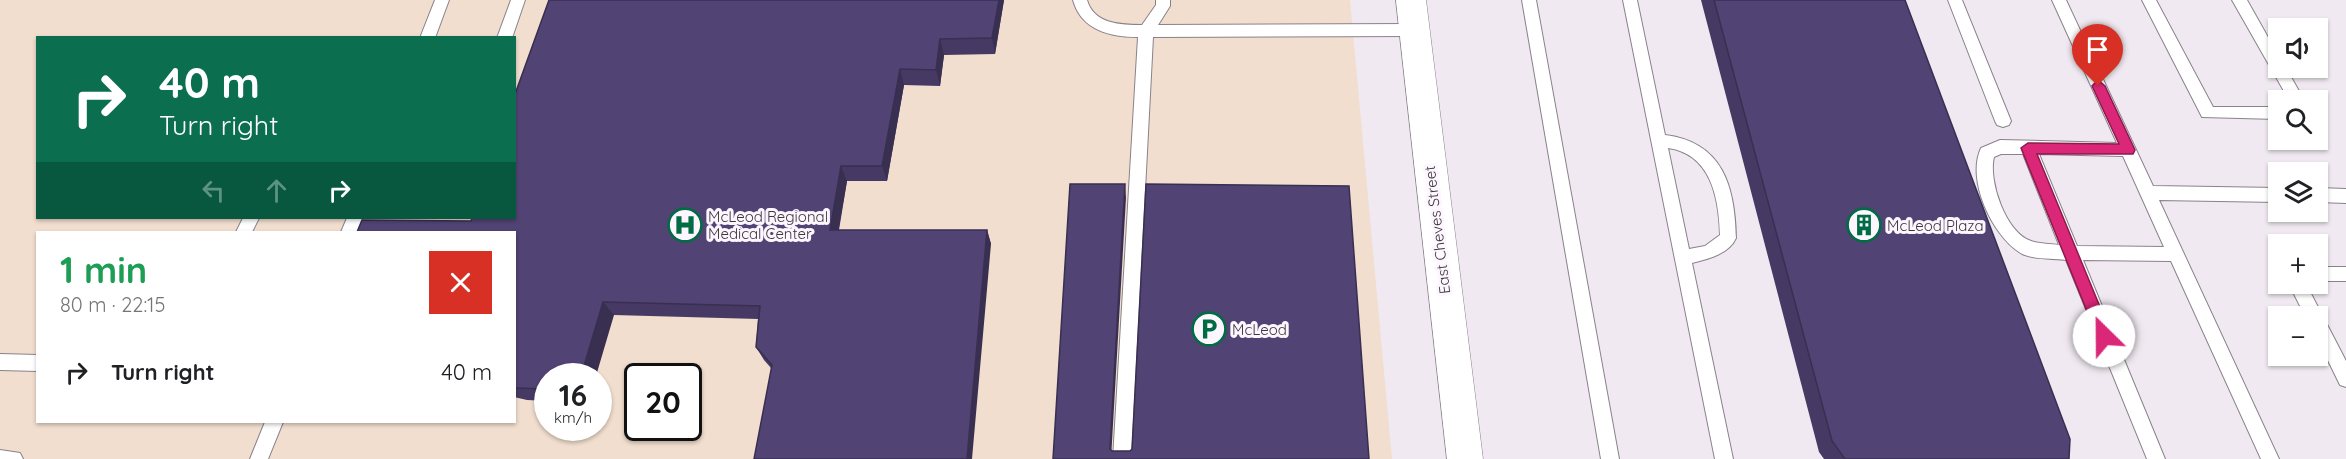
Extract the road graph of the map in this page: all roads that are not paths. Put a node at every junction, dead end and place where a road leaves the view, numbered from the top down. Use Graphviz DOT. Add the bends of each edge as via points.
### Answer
graph roads {
  1 [pos="442,0"];
  2 [pos="518,0"];
  3 [pos="1080,0"];
  4 [pos="1163,0"];
  5 [pos="1529,0"];
  6 [pos="1630,0"];
  7 [pos="1955,0"];
  8 [pos="2059,0"];
  9 [pos="2149,0"];
  10 [pos="2239,0"];
  11 [pos="1412,15"];
  12 [pos="1146,31"];
  13 [pos="428,36"];
  14 [pos="505,36"];
  15 [pos="2290,90"];
  16 [pos="2268,113"];
  17 [pos="2003,121"];
  18 [pos="1658,140"];
  19 [pos="2028,148"];
  20 [pos="2128,150"];
  21 [pos="2148,193"];
  22 [pos="2268,195"];
  23 [pos="2328,195"];
  24 [pos="2346,196"];
  25 [pos="2070,253"];
  26 [pos="2176,254"];
  27 [pos="1682,258"];
  28 [pos="2328,274"];
  29 [pos="2346,274"];
  30 [pos="2328,343"];
  31 [pos="0,362"];
  32 [pos="36,363"];
  33 [pos="2346,379"];
  34 [pos="274,423"];
  35 [pos="0,459"];
  36 [pos="14,459"];
  37 [pos="259,459"];
  38 [pos="1122,459"];
  39 [pos="1465,459"];
  40 [pos="1610,459"];
  41 [pos="1724,459"];
  42 [pos="2156,459"];
  43 [pos="2270,459"];
  1 -- 13 [label="lane"];
  2 -- 14 [label="lane"];
  3 -- 12 [label="lane" via="1086,15 1098,25 1120,31"];
  4 -- 12 [label="lane"];
  5 -- 40 [label="lane"];
  6 -- 18 [label="lane"];
  7 -- 17 [label="lane"];
  8 -- 20 [label="lane"];
  9 -- 16 [label="lane" via="2208,113"];
  10 -- 15 [label="lane"];
  11 -- 12 [label="lane"];
  11 -- 39 [label="main road, East Cheves Street"];
  12 -- 38 [label="lane"];
  18 -- 27 [label="lane"];
  18 -- 27 [label="lane" via="1688,146 1708,159 1728,213 1728,238 1709,252"];
  19 -- 20 [label="lane"];
  19 -- 25 [label="lane"];
  19 -- 25 [label="lane" via="2000,147 1988,153 1983,168 1990,201 2004,229 2026,248"];
  20 -- 21 [label="lane"];
  21 -- 22 [label="lane"];
  21 -- 26 [label="lane"];
  23 -- 24 [label="lane"];
  25 -- 26 [label="lane"];
  25 -- 42 [label="lane"];
  26 -- 43 [label="lane"];
  27 -- 41 [label="lane"];
  28 -- 29 [label="lane"];
  30 -- 33 [label="lane"];
  31 -- 32 [label="lane"];
  34 -- 37 [label="lane"];
  35 -- 36 [label="lane"];
}
